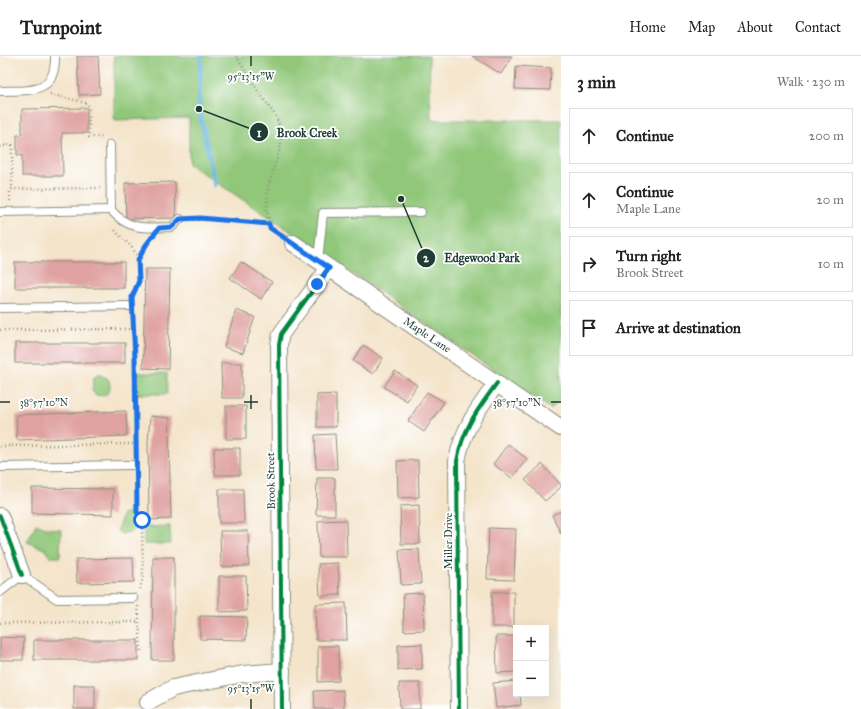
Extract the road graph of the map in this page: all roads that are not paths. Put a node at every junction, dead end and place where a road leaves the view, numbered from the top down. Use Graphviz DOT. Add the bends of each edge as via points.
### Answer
graph roads {
  1 [pos="55,56"];
  2 [pos="0,91"];
  3 [pos="110,145"];
  4 [pos="111,210"];
  5 [pos="0,212"];
  6 [pos="421,212"];
  7 [pos="180,219"];
  8 [pos="293,243"];
  9 [pos="324,264"];
  10 [pos="0,308"];
  11 [pos="131,310"];
  12 [pos="497,383"];
  13 [pos="561,428"];
  14 [pos="135,464"];
  15 [pos="0,467"];
  16 [pos="0,516"];
  17 [pos="22,575"];
  18 [pos="0,592"];
  19 [pos="136,602"];
  20 [pos="282,671"];
  21 [pos="148,702"];
  22 [pos="282,709"];
  23 [pos="459,709"];
  1 -- 2 [label="lane" via="56,67 53,76 41,88"];
  3 -- 4 [label="lane"];
  4 -- 5 [label="lane"];
  4 -- 7 [label="lane" via="130,226 172,227"];
  6 -- 9 [label="lane" via="323,213"];
  8 -- 9 [label="street, Maple Lane"];
  9 -- 12 [label="street, Maple Lane"];
  9 -- 20 [label="street, Brook Street" via="282,334 279,345"];
  10 -- 11 [label="lane"];
  12 -- 13 [label="street, Maple Lane"];
  12 -- 23 [label="street, Miller Drive" via="473,416 457,461"];
  14 -- 15 [label="lane"];
  16 -- 17 [label="street"];
  17 -- 18 [label="lane"];
  17 -- 19 [label="lane" via="56,599"];
  20 -- 21 [label="street" via="197,682 173,688"];
  20 -- 22 [label="street, Brook Street"];
}
